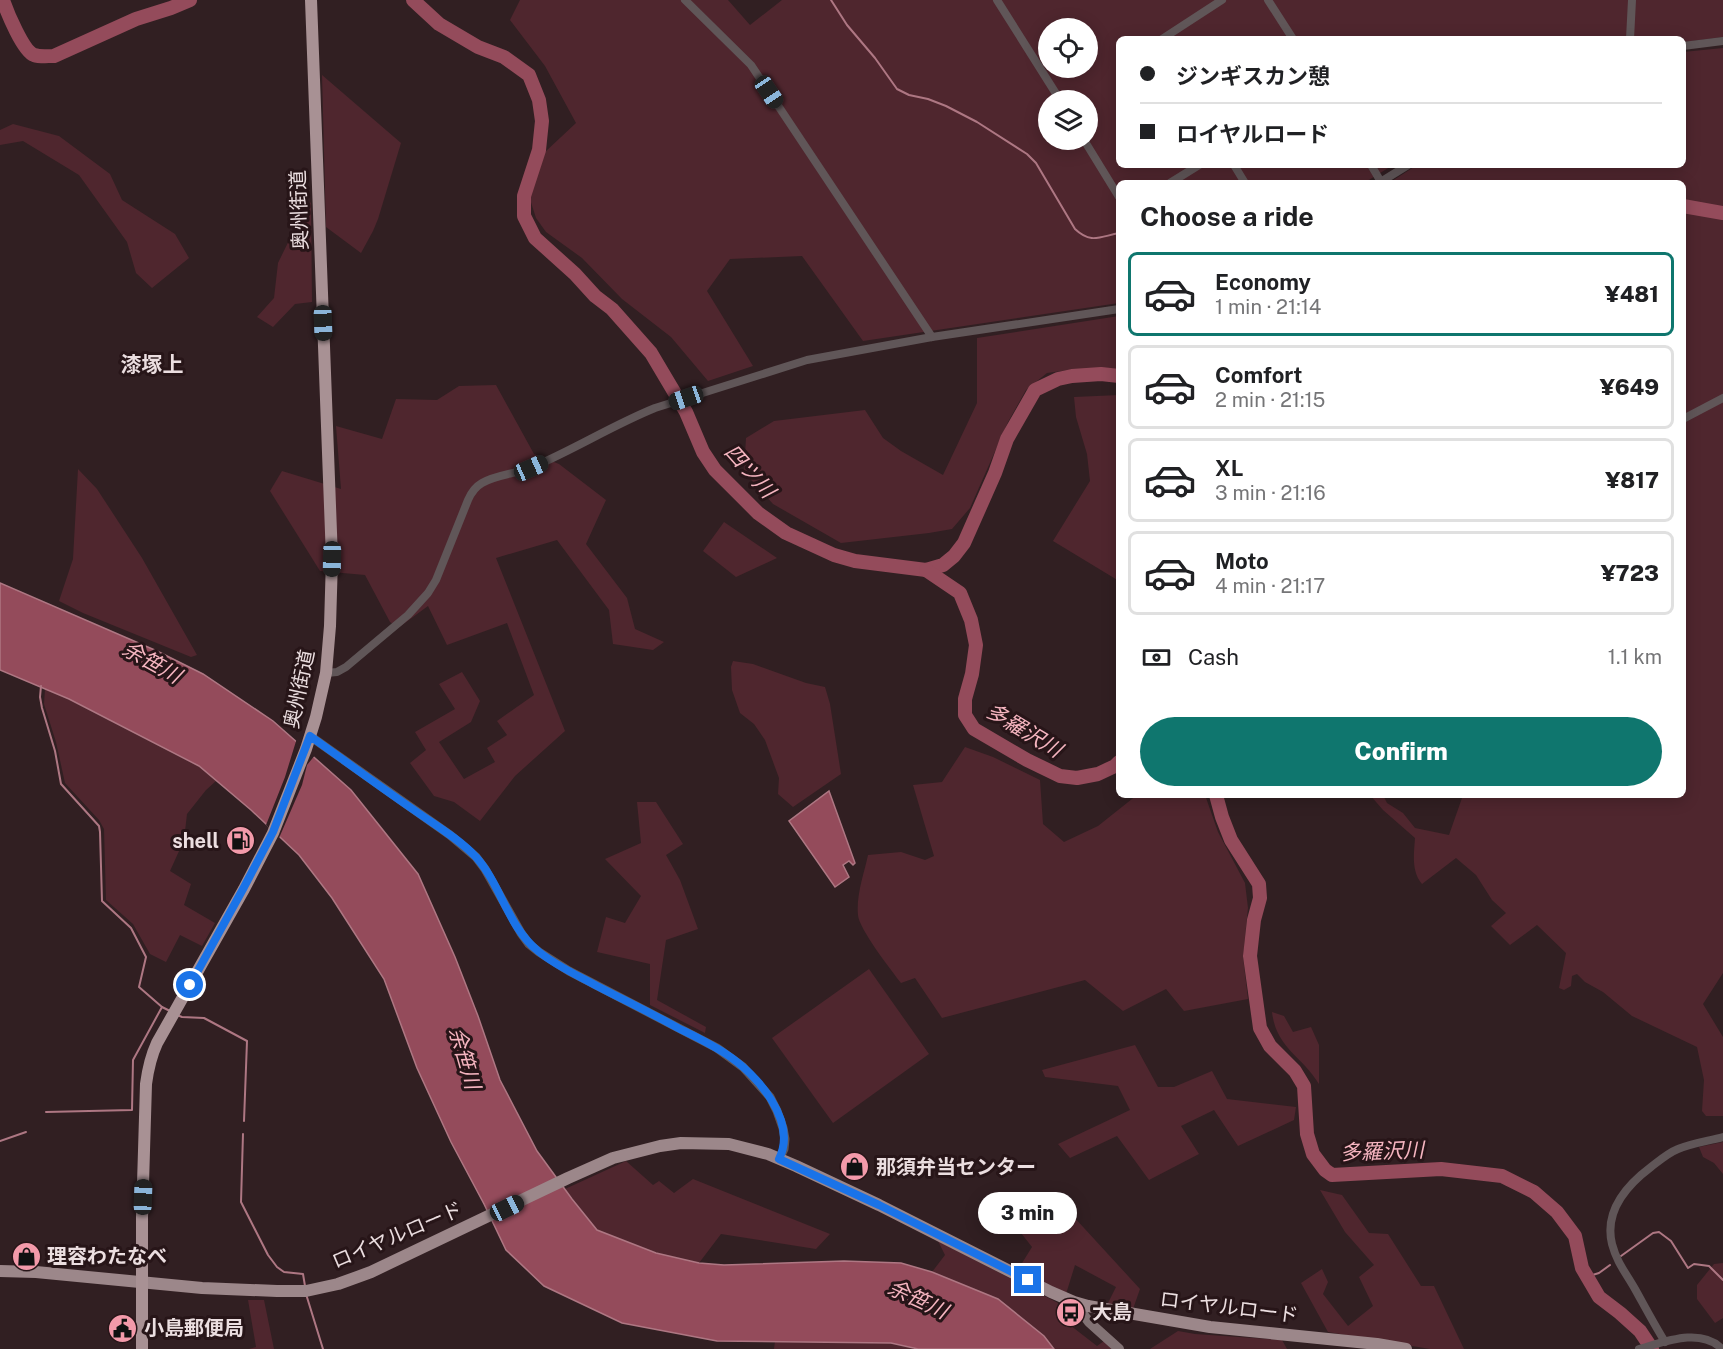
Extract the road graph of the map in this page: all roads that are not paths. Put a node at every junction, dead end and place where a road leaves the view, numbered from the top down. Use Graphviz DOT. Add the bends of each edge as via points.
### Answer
graph roads {
  1 [pos="311,0"];
  2 [pos="685,0"];
  3 [pos="1222,0"];
  4 [pos="1268,0"];
  5 [pos="1632,0"];
  6 [pos="1000,1"];
  7 [pos="1167,36"];
  8 [pos="1291,36"];
  9 [pos="1630,36"];
  10 [pos="1723,41"];
  11 [pos="1686,46"];
  12 [pos="1054,90"];
  13 [pos="1090,150"];
  14 [pos="1194,168"];
  15 [pos="1403,168"];
  16 [pos="1175,180"];
  17 [pos="1383,180"];
  18 [pos="1116,191"];
  19 [pos="1116,309"];
  20 [pos="932,337"];
  21 [pos="1723,398"];
  22 [pos="1686,417"];
  23 [pos="326,672"];
  24 [pos="310,736"];
  25 [pos="1723,1137"];
  26 [pos="779,1159"];
  27 [pos="0,1270"];
  28 [pos="142,1283"];
  29 [pos="1074,1302"];
  30 [pos="1663,1342"];
  31 [pos="142,1349"];
  32 [pos="1119,1349"];
  33 [pos="1406,1349"];
  34 [pos="1639,1349"];
  35 [pos="1722,1349"];
  1 -- 23 [label="highway, 奥州街道" via="332,559"];
  2 -- 20 [label="street" via="751,65"];
  3 -- 7 [label="street"];
  4 -- 8 [label="street"];
  5 -- 9 [label="street"];
  6 -- 12 [label="street"];
  10 -- 11 [label="street"];
  13 -- 18 [label="street"];
  14 -- 16 [label="street"];
  15 -- 17 [label="street"];
  19 -- 20 [label="street"];
  20 -- 23 [label="street" via="807,360 702,392 636,416 531,468 483,482 468,500 428,593 346,668"];
  21 -- 22 [label="street"];
  23 -- 24 [label="highway, 奥州街道"];
  24 -- 26 [label="street" via="470,852 485,869 521,933 539,952 717,1048 743,1067 770,1097 777,1111 785,1139"];
  24 -- 28 [label="highway, 奥州街道" via="273,832 151,1055 146,1084"];
  25 -- 30 [label="street" via="1678,1149 1662,1158 1628,1187 1614,1212 1610,1228 1615,1256"];
  26 -- 28 [label="main road, ロイヤルロード" via="729,1144 681,1143 636,1151 568,1178 370,1272 306,1291"];
  26 -- 29 [label="main road, ロイヤルロード"];
  27 -- 28 [label="main road, ロイヤルロード"];
  28 -- 31 [label="highway, 奥州街道"];
  29 -- 32 [label="main road"];
  29 -- 33 [label="main road, ロイヤルロード" via="1210,1328"];
  30 -- 34 [label="street"];
  30 -- 35 [label="street" via="1703,1339"];
}
